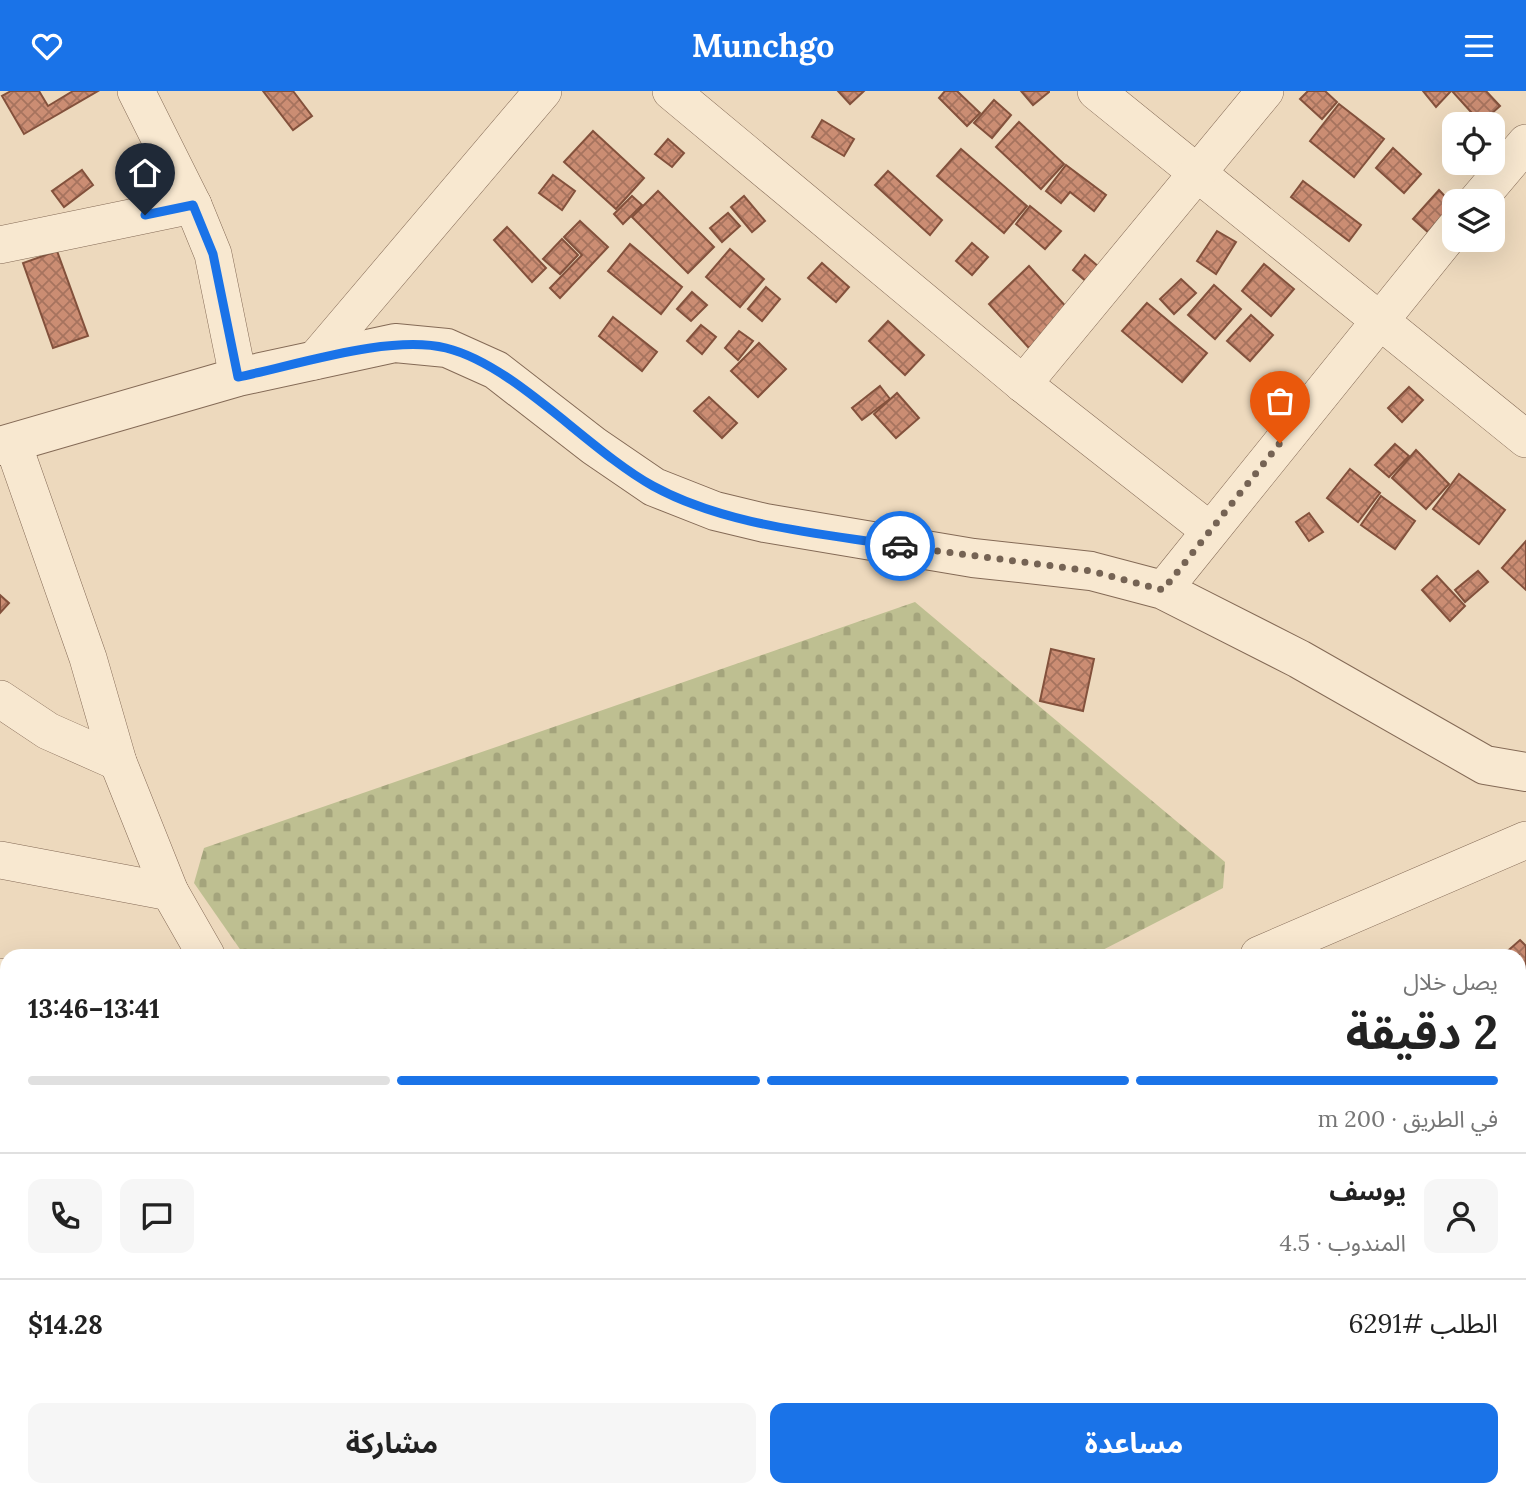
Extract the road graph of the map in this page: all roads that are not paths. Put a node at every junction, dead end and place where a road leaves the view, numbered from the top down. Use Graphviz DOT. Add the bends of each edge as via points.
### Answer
graph roads {
  1 [pos="136,91"];
  2 [pos="543,91"];
  3 [pos="671,91"];
  4 [pos="1096,91"];
  5 [pos="1265,91"];
  6 [pos="1526,143"];
  7 [pos="1196,175"];
  8 [pos="1487,189"];
  9 [pos="193,205"];
  10 [pos="1442,243"];
  11 [pos="0,245"];
  12 [pos="1379,318"];
  13 [pos="314,362"];
  14 [pos="238,377"];
  15 [pos="1023,384"];
  16 [pos="1526,439"];
  17 [pos="6,445"];
  18 [pos="1209,530"];
  19 [pos="1163,590"];
  20 [pos="0,699"];
  21 [pos="118,762"];
  22 [pos="1526,772"];
  23 [pos="1526,840"];
  24 [pos="0,860"];
  25 [pos="170,893"];
  26 [pos="203,949"];
  27 [pos="1288,949"];
  1 -- 9 [label="street"];
  2 -- 13 [label="street"];
  3 -- 15 [label="street"];
  4 -- 7 [label="street"];
  5 -- 7 [label="street"];
  6 -- 8 [label="street"];
  7 -- 12 [label="street"];
  7 -- 15 [label="street"];
  9 -- 11 [label="street"];
  9 -- 14 [label="street" via="213,254"];
  10 -- 12 [label="street"];
  12 -- 16 [label="street"];
  12 -- 18 [label="street"];
  13 -- 14 [label="street"];
  13 -- 19 [label="street" via="395,343 447,348 496,370 654,487 715,510 765,523 973,558 1091,571"];
  14 -- 17 [label="street"];
  15 -- 18 [label="street"];
  17 -- 21 [label="street" via="88,658"];
  18 -- 19 [label="street"];
  19 -- 22 [label="street" via="1299,659 1485,765"];
  20 -- 21 [label="street" via="48,731"];
  21 -- 25 [label="street"];
  23 -- 27 [label="street"];
  24 -- 25 [label="street"];
  25 -- 26 [label="street"];
}
